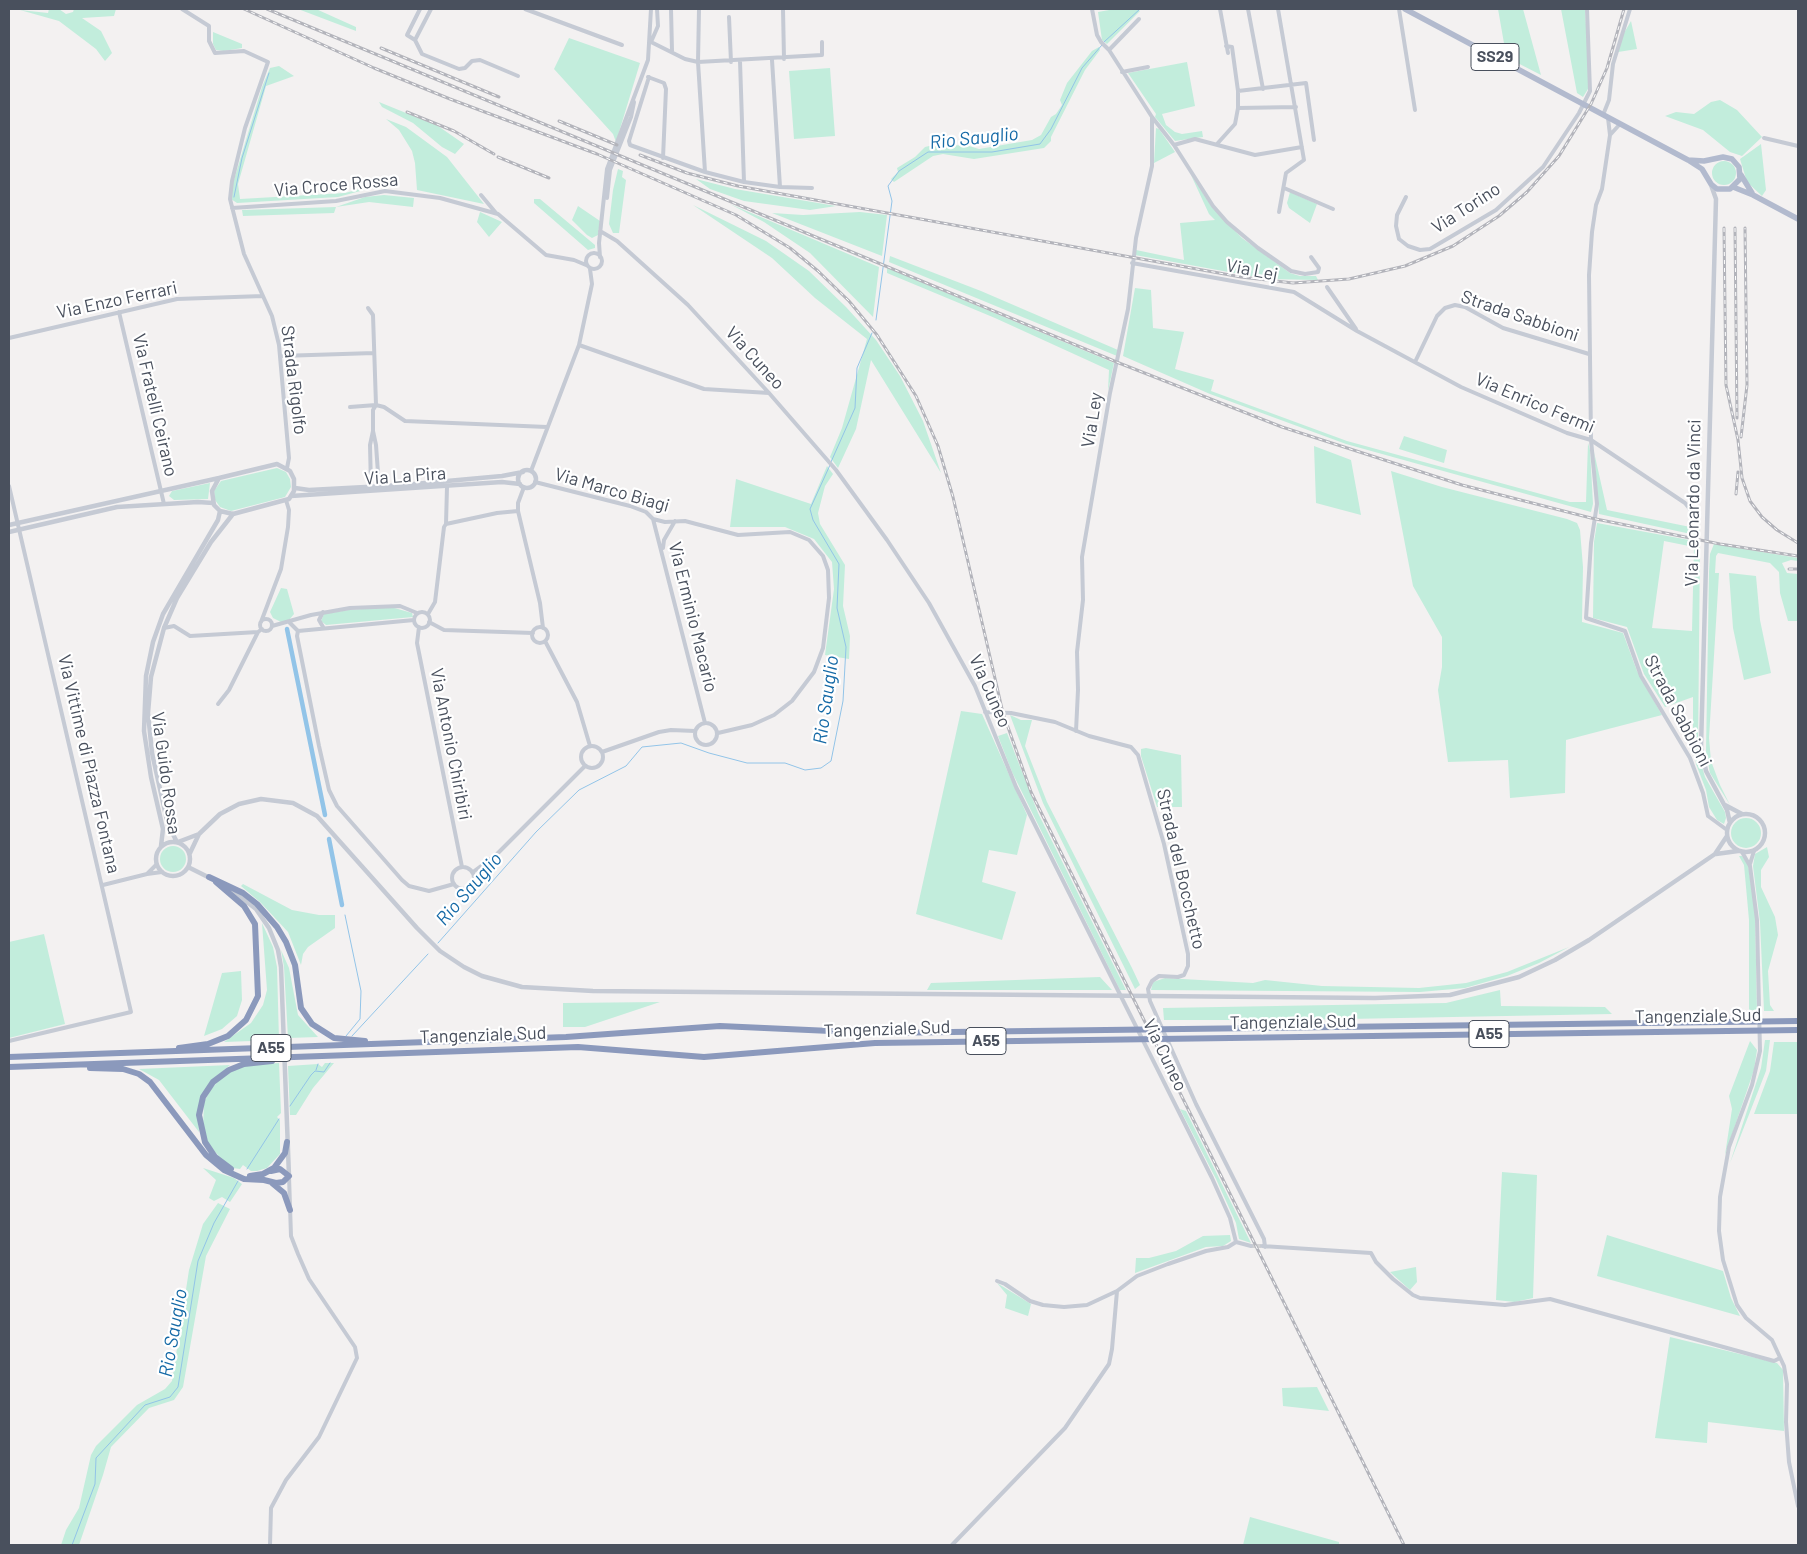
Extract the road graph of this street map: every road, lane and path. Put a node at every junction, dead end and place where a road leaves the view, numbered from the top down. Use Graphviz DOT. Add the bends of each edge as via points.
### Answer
graph roads {
  1 [pos="182,9"];
  2 [pos="420,9"];
  3 [pos="431,9"];
  4 [pos="525,9"];
  5 [pos="651,9"];
  6 [pos="657,9"];
  7 [pos="671,9"];
  8 [pos="699,9"];
  9 [pos="784,9"];
  10 [pos="1092,9"];
  11 [pos="1220,9"];
  12 [pos="1248,9"];
  13 [pos="1278,9"];
  14 [pos="1399,9"];
  15 [pos="1405,9"];
  16 [pos="1587,9"];
  17 [pos="1630,9"];
  18 [pos="729,17"];
  19 [pos="1139,19"];
  20 [pos="415,40"];
  21 [pos="651,42"];
  22 [pos="822,42"];
  23 [pos="622,45"];
  24 [pos="1226,46"];
  25 [pos="1109,50"];
  26 [pos="672,51"];
  27 [pos="1228,53"];
  28 [pos="784,59"];
  29 [pos="772,60"];
  30 [pos="740,61"];
  31 [pos="698,62"];
  32 [pos="731,62"];
  33 [pos="1148,67"];
  34 [pos="1122,72"];
  35 [pos="643,75"];
  36 [pos="518,76"];
  37 [pos="648,77"];
  38 [pos="1292,84"];
  39 [pos="1263,89"];
  40 [pos="1238,91"];
  41 [pos="1584,105"];
  42 [pos="1296,107"];
  43 [pos="1238,108"];
  44 [pos="1415,110"];
  45 [pos="1605,116"];
  46 [pos="1152,117"];
  47 [pos="1620,124"];
  48 [pos="1610,135"];
  49 [pos="1764,138"];
  50 [pos="1314,140"];
  51 [pos="1217,144"];
  52 [pos="1174,145"];
  53 [pos="1798,146"];
  54 [pos="1302,147"];
  55 [pos="663,158"];
  56 [pos="1716,159"];
  57 [pos="1688,160"];
  58 [pos="705,172"];
  59 [pos="1740,175"];
  60 [pos="744,182"];
  61 [pos="1710,182"];
  62 [pos="780,187"];
  63 [pos="1733,187"];
  64 [pos="812,188"];
  65 [pos="1284,188"];
  66 [pos="1727,190"];
  67 [pos="481,195"];
  68 [pos="1753,195"];
  69 [pos="1406,197"];
  70 [pos="1716,199"];
  71 [pos="232,208"];
  72 [pos="1333,209"];
  73 [pos="1279,212"];
  74 [pos="498,214"];
  75 [pos="1798,219"];
  76 [pos="600,232"];
  77 [pos="599,243"];
  78 [pos="591,254"];
  79 [pos="600,257"];
  80 [pos="1311,257"];
  81 [pos="574,260"];
  82 [pos="1132,263"];
  83 [pos="586,265"];
  84 [pos="598,268"];
  85 [pos="590,269"];
  86 [pos="593,279"];
  87 [pos="1327,287"];
  88 [pos="263,296"];
  89 [pos="368,308"];
  90 [pos="119,312"];
  91 [pos="1357,331"];
  92 [pos="9,338"];
  93 [pos="579,345"];
  94 [pos="374,353"];
  95 [pos="1589,354"];
  96 [pos="280,356"];
  97 [pos="1415,362"];
  98 [pos="769,393"];
  99 [pos="376,405"];
  100 [pos="350,407"];
  101 [pos="547,427"];
  102 [pos="373,431"];
  103 [pos="1591,440"];
  104 [pos="370,460"];
  105 [pos="377,460"];
  106 [pos="286,468"];
  107 [pos="531,471"];
  108 [pos="522,472"];
  109 [pos="219,478"];
  110 [pos="536,482"];
  111 [pos="9,486"];
  112 [pos="522,486"];
  113 [pos="371,487"];
  114 [pos="379,487"];
  115 [pos="447,487"];
  116 [pos="295,488"];
  117 [pos="161,490"];
  118 [pos="292,496"];
  119 [pos="286,500"];
  120 [pos="104,503"];
  121 [pos="212,503"];
  122 [pos="164,504"];
  123 [pos="106,510"];
  124 [pos="220,511"];
  125 [pos="518,511"];
  126 [pos="1693,513"];
  127 [pos="233,514"];
  128 [pos="653,519"];
  129 [pos="675,522"];
  130 [pos="17,523"];
  131 [pos="446,524"];
  132 [pos="9,525"];
  133 [pos="19,530"];
  134 [pos="9,532"];
  135 [pos="663,553"];
  136 [pos="268,604"];
  137 [pos="323,612"];
  138 [pos="417,613"];
  139 [pos="428,614"];
  140 [pos="270,620"];
  141 [pos="414,620"];
  142 [pos="261,622"];
  143 [pos="289,622"];
  144 [pos="429,622"];
  145 [pos="272,626"];
  146 [pos="323,627"];
  147 [pos="419,627"];
  148 [pos="164,628"];
  149 [pos="543,628"];
  150 [pos="260,631"];
  151 [pos="298,631"];
  152 [pos="533,633"];
  153 [pos="545,641"];
  154 [pos="218,704"];
  155 [pos="985,712"];
  156 [pos="705,723"];
  157 [pos="696,731"];
  158 [pos="1076,731"];
  159 [pos="718,733"];
  160 [pos="590,746"];
  161 [pos="602,752"];
  162 [pos="586,766"];
  163 [pos="1722,802"];
  164 [pos="1742,814"];
  165 [pos="1730,823"];
  166 [pos="1727,830"];
  167 [pos="199,834"];
  168 [pos="1727,836"];
  169 [pos="178,842"];
  170 [pos="161,846"];
  171 [pos="1754,851"];
  172 [pos="1740,852"];
  173 [pos="190,853"];
  174 [pos="1715,854"];
  175 [pos="156,865"];
  176 [pos="1750,866"];
  177 [pos="188,867"];
  178 [pos="462,867"];
  179 [pos="162,872"];
  180 [pos="473,872"];
  181 [pos="147,874"];
  182 [pos="209,877"];
  183 [pos="103,884"];
  184 [pos="454,884"];
  185 [pos="1798,1021"];
  186 [pos="1798,1030"];
  187 [pos="9,1041"];
  188 [pos="376,1044"];
  189 [pos="166,1052"];
  190 [pos="9,1057"];
  191 [pos="290,1057"];
  192 [pos="64,1065"];
  193 [pos="9,1067"];
  194 [pos="287,1142"];
  195 [pos="272,1170"];
  196 [pos="289,1176"];
  197 [pos="271,1182"];
  198 [pos="290,1210"];
  199 [pos="1236,1242"];
  200 [pos="1251,1246"];
  201 [pos="997,1281"];
  202 [pos="1116,1291"];
  203 [pos="1780,1358"];
  204 [pos="1798,1506"];
  205 [pos="270,1545"];
  206 [pos="952,1545"];
  1 -- 71 [label="street, Strada Rigolfo" via="209,26 209,41 214,53 244,51 268,62 237,159 230,199"];
  2 -- 20 [label="street" via="407,35"];
  3 -- 20 [label="street"];
  4 -- 23 [label="street"];
  5 -- 21 [label="street"];
  6 -- 21 [label="street" via="658,26"];
  7 -- 26 [label="street"];
  8 -- 31 [label="street"];
  9 -- 28 [label="street"];
  10 -- 25 [label="street" via="1097,35"];
  11 -- 24 [label="street"];
  12 -- 39 [label="street"];
  13 -- 38 [label="street"];
  14 -- 44 [label="street"];
  15 -- 41 [label="main road, SS29"];
  16 -- 41 [label="street, Via Torino" via="1591,81"];
  17 -- 45 [label="street" via="1615,56"];
  18 -- 32 [label="street"];
  19 -- 25 [label="street"];
  20 -- 36 [label="street" via="422,54 460,69 480,60"];
  21 -- 26 [label="street"];
  21 -- 35 [label="street"];
  22 -- 28 [label="street" via="822,55"];
  24 -- 27 [label="street"];
  24 -- 40 [label="street" via="1232,47"];
  25 -- 34 [label="street"];
  26 -- 31 [label="street"];
  28 -- 29 [label="street"];
  29 -- 30 [label="street"];
  29 -- 62 [label="street"];
  30 -- 32 [label="street"];
  30 -- 60 [label="street"];
  31 -- 32 [label="street"];
  31 -- 58 [label="street"];
  33 -- 34 [label="street"];
  34 -- 46 [label="street"];
  35 -- 37 [label="street"];
  35 -- 76 [label="street" via="609,170"];
  37 -- 55 [label="street" via="664,82 666,88"];
  37 -- 55 [label="street" via="629,141 630,145"];
  38 -- 39 [label="street"];
  38 -- 42 [label="street"];
  38 -- 50 [label="street" via="1306,83"];
  39 -- 40 [label="street"];
  40 -- 43 [label="street"];
  41 -- 45 [label="main road, SS29"];
  41 -- 69 [label="street, Via Torino" via="1543,166 1520,189 1496,210 1430,249 1420,250 1399,239 1396,226"];
  42 -- 43 [label="street"];
  42 -- 54 [label="street"];
  43 -- 51 [label="street" via="1235,124"];
  45 -- 47 [label="main road, SS29"];
  45 -- 48 [label="street, Strada Sabbioni"];
  46 -- 52 [label="street"];
  46 -- 82 [label="street, Via Ley" via="1152,166"];
  47 -- 48 [label="street"];
  47 -- 57 [label="main road, SS29"];
  48 -- 95 [label="street, Strada Sabbioni" via="1591,240"];
  49 -- 53 [label="street"];
  51 -- 52 [label="street" via="1195,139"];
  51 -- 54 [label="street" via="1255,155"];
  52 -- 80 [label="street" via="1214,206 1245,238 1291,271 1318,272 1319,268"];
  54 -- 65 [label="street" via="1304,160 1286,173"];
  55 -- 58 [label="street"];
  56 -- 57 [label="main road, SS29"];
  56 -- 59 [label="main road" via="1732,159 1739,167"];
  56 -- 61 [label="main road" via="1709,168"];
  57 -- 61 [label="main road, SS29" via="1702,169"];
  58 -- 60 [label="street"];
  59 -- 63 [label="main road"];
  59 -- 68 [label="main road"];
  60 -- 62 [label="street"];
  61 -- 66 [label="main road" via="1718,189"];
  61 -- 70 [label="street, Via Leonardo da Vinci"];
  62 -- 64 [label="street"];
  63 -- 66 [label="main road"];
  63 -- 68 [label="main road"];
  65 -- 72 [label="street"];
  65 -- 73 [label="street"];
  66 -- 70 [label="street"];
  67 -- 74 [label="street"];
  68 -- 75 [label="main road"];
  70 -- 163 [label="street, Via Leonardo da Vinci" via="1702,747 1706,771"];
  71 -- 74 [label="street, Via Croce Rossa" via="336,200 385,192 440,198"];
  71 -- 88 [label="street, Strada Rigolfo" via="249,269"];
  74 -- 81 [label="street, Via Croce Rossa" via="546,256"];
  76 -- 77 [label="street"];
  76 -- 98 [label="street, Via Cuneo" via="618,241 688,305"];
  77 -- 78 [label="street"];
  77 -- 79 [label="street"];
  78 -- 79 [label="street"];
  78 -- 81 [label="street, Via Croce Rossa"];
  78 -- 83 [label="street"];
  79 -- 84 [label="street" via="602,262"];
  81 -- 83 [label="street, Via Croce Rossa"];
  82 -- 91 [label="street, Via Lej" via="1294,292"];
  82 -- 158 [label="street, Via Ley" via="1128,309 1082,557"];
  83 -- 85 [label="street"];
  84 -- 85 [label="street"];
  84 -- 86 [label="street"];
  85 -- 86 [label="street"];
  86 -- 93 [label="street"];
  87 -- 91 [label="street"];
  88 -- 90 [label="street, Via Enzo Ferrari" via="177,299"];
  88 -- 96 [label="street, Strada Rigolfo" via="272,316"];
  89 -- 94 [label="street" via="372,315"];
  90 -- 92 [label="street, Via Enzo Ferrari"];
  90 -- 117 [label="street, Via Fratelli Ceirano"];
  91 -- 97 [label="street, Via Enrico Fermi"];
  93 -- 98 [label="street" via="704,389"];
  93 -- 101 [label="street"];
  94 -- 96 [label="street"];
  94 -- 99 [label="street"];
  95 -- 97 [label="street, Strada Sabbioni" via="1503,328 1465,307 1455,305 1445,308 1437,316"];
  95 -- 103 [label="street, Strada Sabbioni"];
  96 -- 106 [label="street, Strada Rigolfo" via="289,458"];
  97 -- 103 [label="street, Via Enrico Fermi" via="1461,387 1567,433"];
  98 -- 155 [label="street, Via Cuneo" via="836,470 887,540 929,603"];
  99 -- 100 [label="street"];
  99 -- 101 [label="street" via="405,422"];
  99 -- 102 [label="street"];
  101 -- 107 [label="street"];
  102 -- 104 [label="street"];
  102 -- 105 [label="street"];
  103 -- 126 [label="street, Via Enrico Fermi" via="1685,503"];
  103 -- 166 [label="street, Strada Sabbioni" via="1596,510 1586,618 1625,631 1641,676 1690,758 1704,793 1708,816"];
  104 -- 105 [label="street"];
  104 -- 113 [label="street"];
  105 -- 114 [label="street"];
  106 -- 109 [label="street" via="273,465"];
  106 -- 116 [label="street" via="292,474"];
  107 -- 108 [label="street"];
  107 -- 110 [label="street"];
  108 -- 112 [label="street" via="519,476"];
  108 -- 114 [label="street, Via La Pira"];
  109 -- 117 [label="street"];
  109 -- 121 [label="street" via="212,491"];
  110 -- 112 [label="street" via="530,488"];
  110 -- 128 [label="street, Via Marco Biagi" via="630,506 646,512"];
  111 -- 130 [label="street, Via Vittime di Piazza Fontana"];
  112 -- 115 [label="street, Via La Pira" via="513,482"];
  112 -- 125 [label="street"];
  113 -- 114 [label="street, Via La Pira"];
  113 -- 116 [label="street, Via La Pira"];
  115 -- 118 [label="street, Via La Pira"];
  115 -- 131 [label="street"];
  116 -- 118 [label="street"];
  117 -- 120 [label="street"];
  117 -- 122 [label="street, Via Fratelli Ceirano"];
  118 -- 119 [label="street"];
  119 -- 127 [label="street"];
  119 -- 136 [label="street" via="289,510 287,540 281,569"];
  120 -- 123 [label="street"];
  120 -- 130 [label="street"];
  121 -- 122 [label="street"];
  121 -- 124 [label="street"];
  122 -- 123 [label="street"];
  123 -- 133 [label="street"];
  124 -- 127 [label="street"];
  124 -- 170 [label="street, Via Guido Rossa" via="218,520 163,614 146,676 144,731 150,777 163,829"];
  125 -- 131 [label="street"];
  125 -- 149 [label="street"];
  127 -- 148 [label="street, Via Guido Rossa" via="182,589"];
  128 -- 129 [label="street, Via Marco Biagi"];
  128 -- 135 [label="street, Via Erminio Macario"];
  129 -- 135 [label="street" via="664,540"];
  129 -- 159 [label="street, Via Marco Biagi" via="685,521 738,534 790,532 816,547 828,570 826,634 819,661 807,683 774,716 752,726"];
  130 -- 132 [label="street"];
  130 -- 133 [label="street, Via Vittime di Piazza Fontana"];
  131 -- 139 [label="street" via="442,530 435,602"];
  133 -- 134 [label="street"];
  133 -- 183 [label="street, Via Vittime di Piazza Fontana"];
  135 -- 156 [label="street, Via Erminio Macario"];
  136 -- 140 [label="street"];
  136 -- 142 [label="street"];
  137 -- 138 [label="street" via="392,606 406,607"];
  137 -- 143 [label="street"];
  137 -- 146 [label="street" via="319,620"];
  138 -- 139 [label="street"];
  138 -- 141 [label="street"];
  139 -- 144 [label="street"];
  140 -- 142 [label="street"];
  140 -- 145 [label="street"];
  141 -- 146 [label="street"];
  141 -- 147 [label="street"];
  142 -- 150 [label="street"];
  143 -- 145 [label="street"];
  143 -- 151 [label="street"];
  144 -- 147 [label="street"];
  144 -- 152 [label="street" via="444,630"];
  145 -- 150 [label="street" via="269,631"];
  146 -- 151 [label="street"];
  147 -- 178 [label="street, Via Antonio Chiribiri" via="417,644"];
  148 -- 150 [label="street" via="174,626 190,636"];
  148 -- 169 [label="street, Via Guido Rossa" via="151,677 148,713 168,825"];
  149 -- 152 [label="street"];
  149 -- 153 [label="street" via="548,635"];
  150 -- 154 [label="street" via="229,690"];
  151 -- 184 [label="street" via="319,746 329,790 337,806 409,886 429,891"];
  152 -- 153 [label="street" via="536,642"];
  153 -- 160 [label="street" via="577,702"];
  155 -- 158 [label="street, Strada del Bocchetto" via="1032,717"];
  155 -- 199 [label="street, Via Cuneo" via="1016,788 1212,1178 1230,1218"];
  156 -- 157 [label="street"];
  156 -- 159 [label="street" via="715,727"];
  157 -- 159 [label="street" via="697,741 706,746 713,743"];
  157 -- 161 [label="street" via="659,732"];
  158 -- 203 [label="street, Strada del Bocchetto" via="1131,747 1140,759 1169,863 1188,954 1184,975 1159,976 1152,981 1148,989 1150,1001 1196,1104 1264,1239 1263,1247 1371,1253 1393,1279 1420,1298 1505,1305 1550,1299 1774,1362"];
  160 -- 161 [label="street" via="598,747"];
  160 -- 162 [label="street" via="582,752 581,760"];
  161 -- 162 [label="street" via="603,759 599,765"];
  162 -- 180 [label="street" via="496,855"];
  163 -- 164 [label="street"];
  163 -- 165 [label="street, Via Leonardo da Vinci"];
  164 -- 165 [label="street"];
  164 -- 171 [label="street" via="1760,819 1765,829 1764,842"];
  165 -- 166 [label="street"];
  166 -- 168 [label="street"];
  167 -- 169 [label="street"];
  167 -- 173 [label="street"];
  167 -- 174 [label="street" via="220,814 250,800 293,803 317,816 417,928 440,951 464,967 482,976 522,987 591,991 1414,998 1450,995 1519,977 1564,955"];
  168 -- 172 [label="street"];
  168 -- 174 [label="street"];
  169 -- 170 [label="street, Via Guido Rossa"];
  169 -- 173 [label="street, Via Guido Rossa"];
  170 -- 175 [label="street, Via Guido Rossa"];
  171 -- 172 [label="street"];
  171 -- 176 [label="street"];
  172 -- 174 [label="street"];
  172 -- 176 [label="street"];
  173 -- 177 [label="street, Via Guido Rossa"];
  175 -- 179 [label="street"];
  175 -- 181 [label="street"];
  176 -- 203 [label="street" via="1757,920 1760,1051 1752,1086 1729,1147 1720,1197 1719,1231 1723,1260 1737,1305 1746,1318 1772,1340"];
  177 -- 179 [label="street" via="176,876"];
  177 -- 182 [label="street"];
  178 -- 180 [label="street"];
  178 -- 184 [label="street" via="454,872"];
  179 -- 181 [label="street"];
  180 -- 184 [label="street" via="474,880 470,887 462,889"];
  181 -- 183 [label="street"];
  182 -- 188 [label="highway" via="243,893 277,927 295,966 302,1008 312,1024 334,1038"];
  182 -- 189 [label="highway" via="244,906 253,919 257,935 258,996 246,1020 228,1036 208,1044"];
  182 -- 194 [label="street" via="252,905 273,935 281,967"];
  183 -- 187 [label="street, Via Vittime di Piazza Fontana" via="131,1012"];
  185 -- 188 [label="highway, Tangenziale Sud / A55" via="875,1033 720,1026 566,1037"];
  186 -- 191 [label="highway, Tangenziale Sud / A55" via="841,1044 704,1057 578,1047"];
  188 -- 189 [label="highway, Tangenziale Sud / A55"];
  189 -- 190 [label="highway, Tangenziale Sud / A55"];
  191 -- 192 [label="highway, Tangenziale Sud / A55"];
  191 -- 195 [label="highway" via="244,1064 225,1072 207,1089 200,1110 203,1138 218,1160 248,1175"];
  192 -- 193 [label="highway, Tangenziale Sud / A55"];
  192 -- 197 [label="highway" via="123,1069 138,1074 158,1091 213,1163 244,1179"];
  194 -- 195 [label="highway" via="284,1157"];
  194 -- 196 [label="street"];
  195 -- 196 [label="highway" via="280,1170"];
  196 -- 197 [label="highway" via="280,1183"];
  196 -- 198 [label="street"];
  197 -- 198 [label="highway" via="284,1193"];
  198 -- 205 [label="street" via="291,1236 309,1279 355,1348 357,1358 319,1438 286,1480 271,1508"];
  199 -- 200 [label="street"];
  199 -- 202 [label="street" via="1138,1276"];
  201 -- 202 [label="street" via="1030,1301 1053,1307 1087,1305"];
  202 -- 206 [label="street" via="1109,1364 1065,1428"];
  203 -- 204 [label="street" via="1786,1374 1789,1462"];
}
